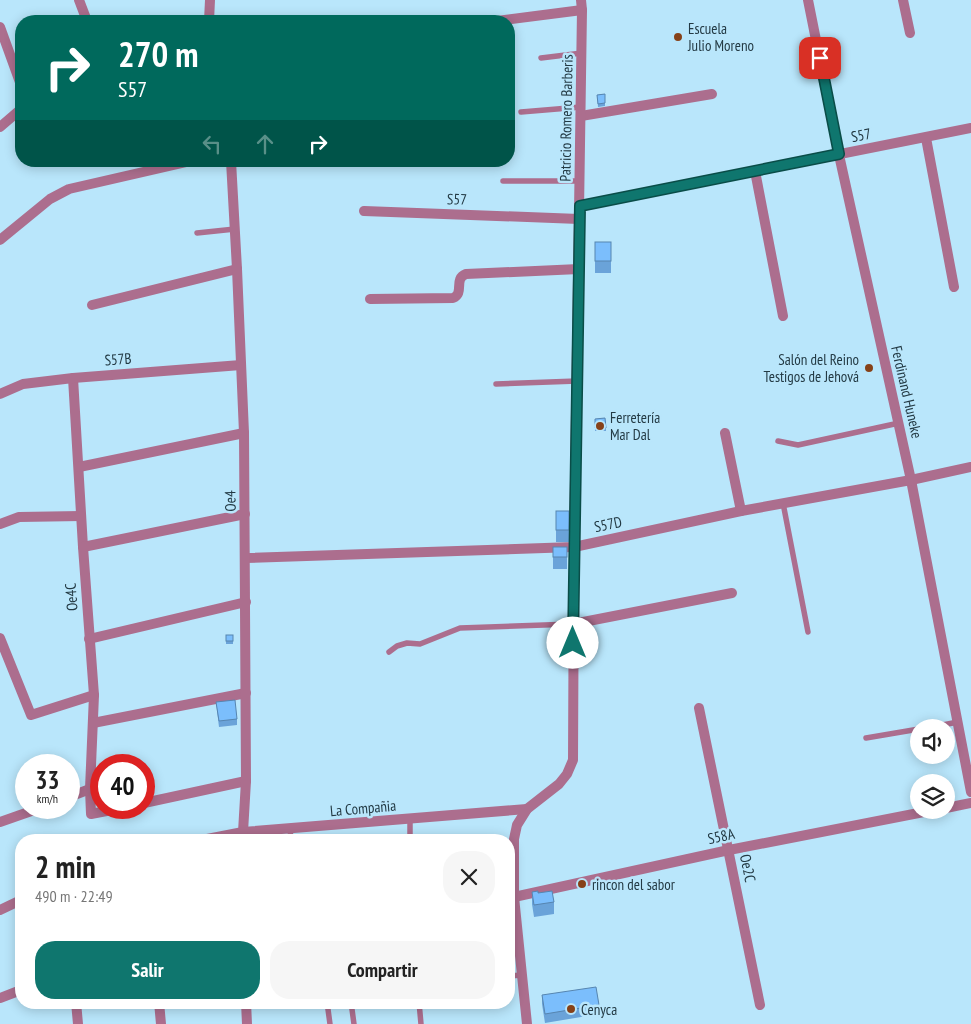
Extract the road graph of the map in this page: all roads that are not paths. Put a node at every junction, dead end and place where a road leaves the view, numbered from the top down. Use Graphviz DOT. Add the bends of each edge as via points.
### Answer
graph roads {
  1 [pos="79,0"];
  2 [pos="210,0"];
  3 [pos="808,0"];
  4 [pos="903,0"];
  5 [pos="582,5"];
  6 [pos="85,15"];
  7 [pos="210,15"];
  8 [pos="515,18"];
  9 [pos="0,27"];
  10 [pos="910,33"];
  11 [pos="582,53"];
  12 [pos="541,58"];
  13 [pos="15,69"];
  14 [pos="712,94"];
  15 [pos="522,112"];
  16 [pos="581,112"];
  17 [pos="15,114"];
  18 [pos="0,127"];
  19 [pos="971,128"];
  20 [pos="926,138"];
  21 [pos="839,154"];
  22 [pos="165,167"];
  23 [pos="231,167"];
  24 [pos="755,171"];
  25 [pos="504,181"];
  26 [pos="580,181"];
  27 [pos="580,206"];
  28 [pos="364,211"];
  29 [pos="579,219"];
  30 [pos="235,228"];
  31 [pos="197,233"];
  32 [pos="0,240"];
  33 [pos="579,268"];
  34 [pos="237,269"];
  35 [pos="954,287"];
  36 [pos="370,300"];
  37 [pos="92,305"];
  38 [pos="783,316"];
  39 [pos="241,365"];
  40 [pos="74,378"];
  41 [pos="577,381"];
  42 [pos="496,384"];
  43 [pos="0,394"];
  44 [pos="899,423"];
  45 [pos="244,433"];
  46 [pos="725,433"];
  47 [pos="778,441"];
  48 [pos="79,467"];
  49 [pos="971,467"];
  50 [pos="911,480"];
  51 [pos="783,504"];
  52 [pos="741,511"];
  53 [pos="245,514"];
  54 [pos="81,516"];
  55 [pos="0,524"];
  56 [pos="82,547"];
  57 [pos="574,547"];
  58 [pos="245,558"];
  59 [pos="732,593"];
  60 [pos="246,602"];
  61 [pos="573,624"];
  62 [pos="808,632"];
  63 [pos="0,638"];
  64 [pos="89,639"];
  65 [pos="389,652"];
  66 [pos="246,694"];
  67 [pos="94,695"];
  68 [pos="699,708"];
  69 [pos="958,722"];
  70 [pos="93,723"];
  71 [pos="955,723"];
  72 [pos="910,731"];
  73 [pos="866,738"];
  74 [pos="92,754"];
  75 [pos="246,781"];
  76 [pos="90,789"];
  77 [pos="971,792"];
  78 [pos="80,793"];
  79 [pos="155,801"];
  80 [pos="971,803"];
  81 [pos="955,806"];
  82 [pos="527,809"];
  83 [pos="910,815"];
  84 [pos="15,817"];
  85 [pos="410,819"];
  86 [pos="0,822"];
  87 [pos="290,829"];
  88 [pos="243,834"];
  89 [pos="256,834"];
  90 [pos="290,834"];
  91 [pos="410,834"];
  92 [pos="515,834"];
  93 [pos="728,850"];
  94 [pos="515,896"];
  95 [pos="15,903"];
  96 [pos="0,910"];
  97 [pos="515,920"];
  98 [pos="522,975"];
  99 [pos="515,976"];
  100 [pos="15,992"];
  101 [pos="0,998"];
  102 [pos="760,1005"];
  103 [pos="77,1009"];
  104 [pos="160,1009"];
  105 [pos="246,1009"];
  106 [pos="328,1009"];
  107 [pos="352,1009"];
  108 [pos="420,1009"];
  109 [pos="78,1024"];
  110 [pos="161,1024"];
  111 [pos="247,1024"];
  112 [pos="330,1024"];
  113 [pos="354,1024"];
  114 [pos="421,1024"];
  115 [pos="527,1024"];
  1 -- 6 [label="street"];
  2 -- 7 [label="street"];
  3 -- 21 [label="street, Ferdinand Huneke"];
  4 -- 10 [label="street"];
  5 -- 8 [label="street"];
  5 -- 11 [label="street, Patricio Romero Barberis"];
  9 -- 13 [label="street"];
  11 -- 12 [label="lane"];
  11 -- 16 [label="street, Patricio Romero Barberis"];
  14 -- 16 [label="street"];
  15 -- 16 [label="lane"];
  16 -- 26 [label="street, Patricio Romero Barberis"];
  17 -- 18 [label="street"];
  19 -- 20 [label="street, S57"];
  20 -- 21 [label="street, S57"];
  20 -- 35 [label="street"];
  21 -- 24 [label="street, S57"];
  21 -- 44 [label="street, Ferdinand Huneke"];
  22 -- 32 [label="street" via="69,189 50,199"];
  23 -- 30 [label="street, Oe4"];
  24 -- 27 [label="street, S57"];
  24 -- 38 [label="street"];
  25 -- 26 [label="lane"];
  26 -- 27 [label="street, Patricio Romero Barberis"];
  27 -- 29 [label="street, Patricio Romero Barberis"];
  28 -- 29 [label="street, S57"];
  29 -- 33 [label="street, Patricio Romero Barberis"];
  30 -- 31 [label="lane"];
  30 -- 34 [label="street, Oe4"];
  33 -- 36 [label="street" via="466,274 459,279 460,292 454,298"];
  33 -- 41 [label="street, Patricio Romero Barberis"];
  34 -- 37 [label="street"];
  34 -- 39 [label="street, Oe4"];
  39 -- 40 [label="street, S57B"];
  39 -- 45 [label="street, Oe4"];
  40 -- 43 [label="street, S57B" via="23,384"];
  40 -- 48 [label="street, Oe4C"];
  41 -- 42 [label="lane"];
  41 -- 57 [label="street, Patricio Romero Barberis"];
  44 -- 47 [label="lane" via="798,445"];
  44 -- 50 [label="street, Ferdinand Huneke"];
  45 -- 48 [label="street"];
  45 -- 53 [label="street, Oe4"];
  46 -- 52 [label="street"];
  48 -- 54 [label="street, Oe4C"];
  49 -- 50 [label="street, S57D"];
  50 -- 51 [label="street, S57D"];
  50 -- 69 [label="street, Ferdinand Huneke"];
  51 -- 52 [label="street, S57D"];
  51 -- 62 [label="lane"];
  52 -- 57 [label="street, S57D"];
  53 -- 56 [label="street"];
  53 -- 58 [label="street, Oe4"];
  54 -- 55 [label="street" via="19,517"];
  54 -- 56 [label="street, Oe4C"];
  56 -- 64 [label="street, Oe4C"];
  57 -- 58 [label="street, S57D"];
  57 -- 61 [label="street, Patricio Romero Barberis"];
  58 -- 60 [label="street, Oe4"];
  59 -- 61 [label="street"];
  60 -- 64 [label="street"];
  60 -- 66 [label="street, Oe4"];
  61 -- 65 [label="lane" via="460,628 420,644 397,646"];
  61 -- 82 [label="street, Patricio Romero Barberis" via="573,760 559,784"];
  63 -- 67 [label="street" via="30,715"];
  64 -- 67 [label="street, Oe4C"];
  66 -- 70 [label="street"];
  66 -- 75 [label="street, Oe4"];
  67 -- 70 [label="street, Oe4C"];
  68 -- 93 [label="street, Oe2C"];
  69 -- 71 [label="lane"];
  69 -- 77 [label="street, Ferdinand Huneke"];
  70 -- 74 [label="street, Oe4C"];
  72 -- 73 [label="lane"];
  75 -- 79 [label="street"];
  75 -- 88 [label="street, Oe4"];
  76 -- 78 [label="street"];
  80 -- 81 [label="street"];
  82 -- 85 [label="street, La Compañia"];
  82 -- 92 [label="street, Patricio Romero Barberis"];
  83 -- 93 [label="street, S58A"];
  84 -- 86 [label="street"];
  85 -- 87 [label="street, La Compañia"];
  85 -- 91 [label="lane"];
  87 -- 89 [label="street, La Compañia"];
  87 -- 90 [label="lane"];
  93 -- 94 [label="street, S58A"];
  93 -- 102 [label="street, Oe2C"];
  95 -- 96 [label="street"];
  97 -- 98 [label="street, Patricio Romero Barberis"];
  98 -- 99 [label="lane"];
  98 -- 115 [label="street, Patricio Romero Barberis"];
  100 -- 101 [label="street"];
  103 -- 109 [label="street"];
  104 -- 110 [label="street"];
  105 -- 111 [label="street"];
  106 -- 112 [label="lane"];
  107 -- 113 [label="lane"];
  108 -- 114 [label="lane"];
}
